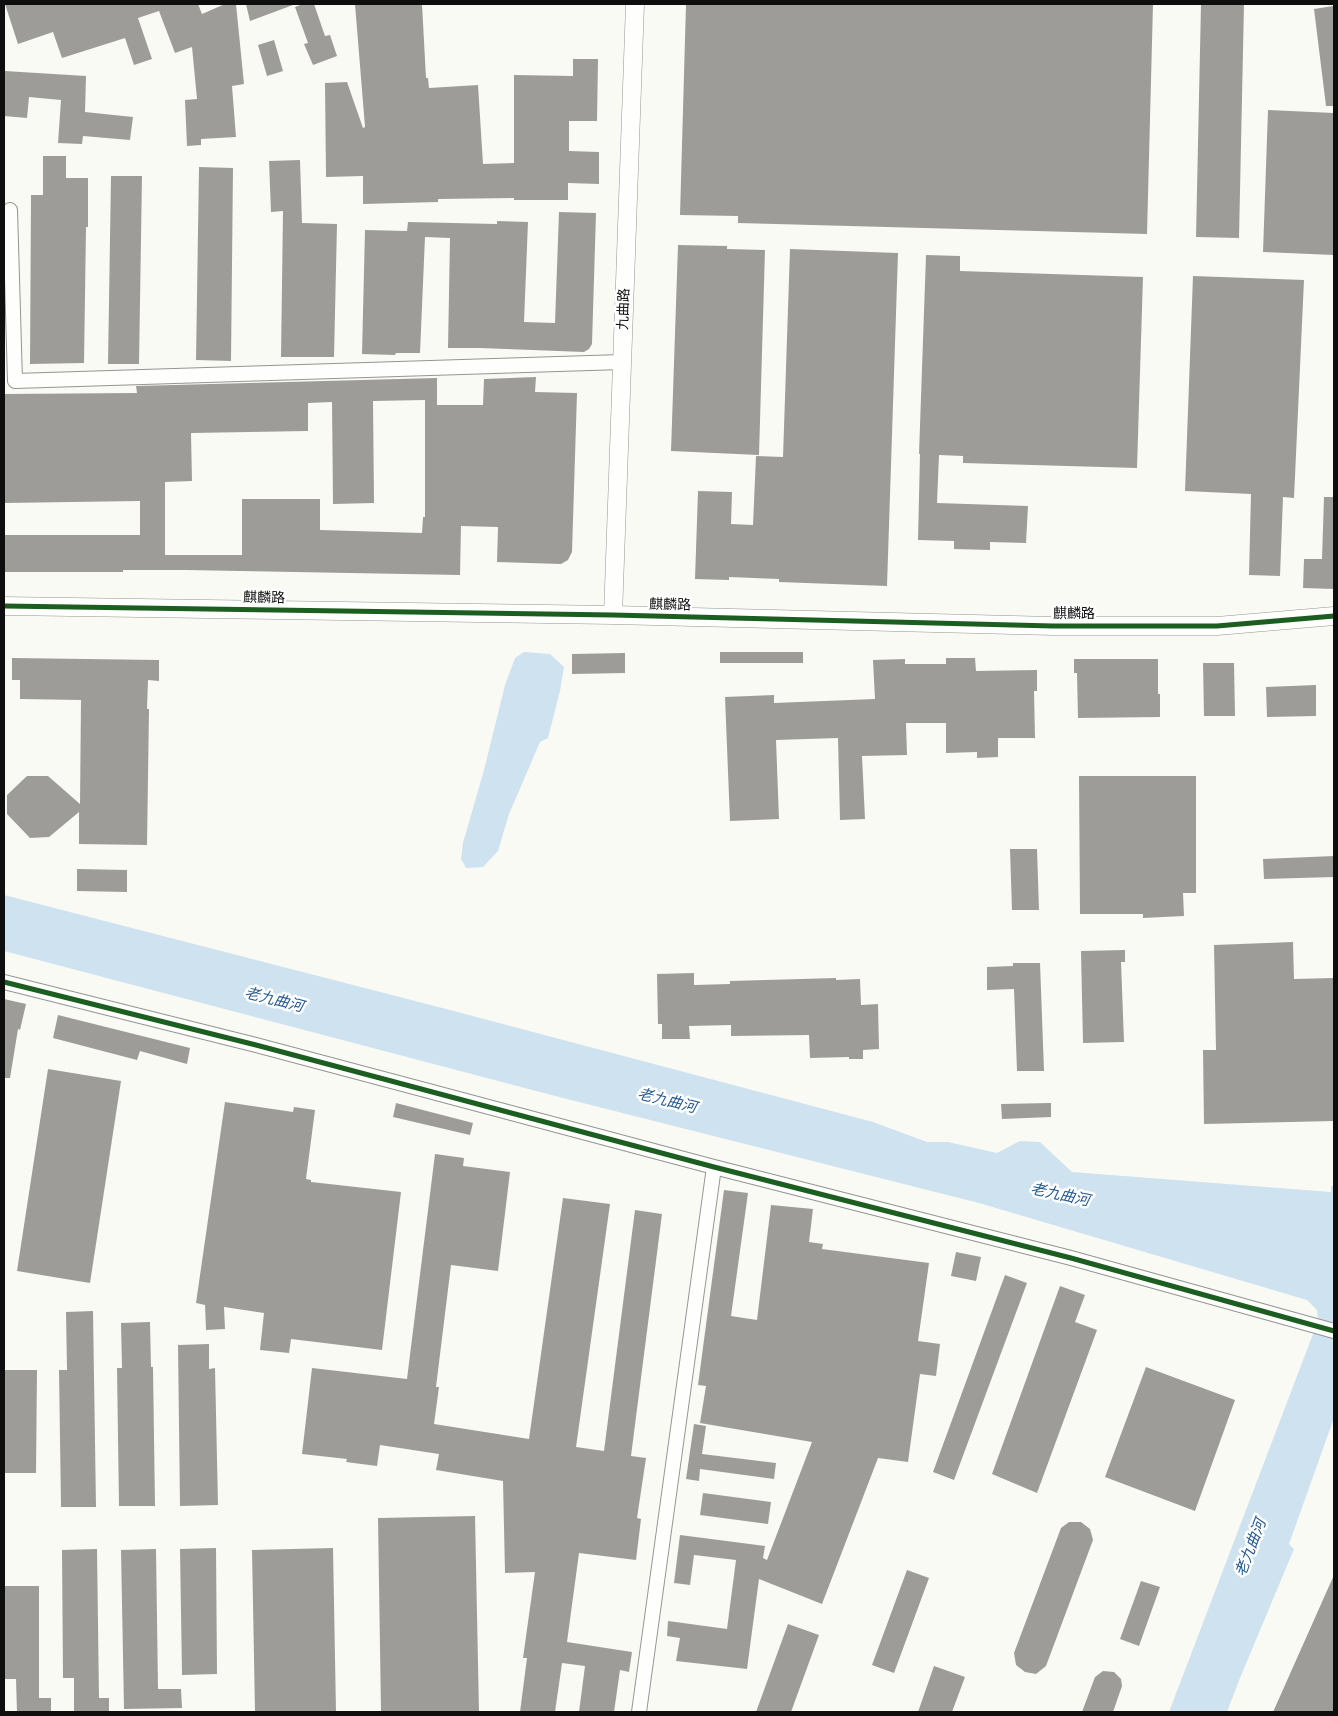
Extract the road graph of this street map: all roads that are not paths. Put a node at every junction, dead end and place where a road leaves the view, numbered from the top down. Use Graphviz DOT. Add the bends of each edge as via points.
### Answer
graph roads {
  1 [pos="634,4"];
  2 [pos="10,210"];
  3 [pos="622,362"];
  4 [pos="4,606"];
  5 [pos="614,615"];
  6 [pos="1334,616"];
  7 [pos="4,982"];
  8 [pos="714,1167"];
  9 [pos="1334,1331"];
  10 [pos="638,1712"];
  1 -- 3 [label="street, 九曲路"];
  2 -- 3 [label="street" via="15,381"];
  3 -- 5 [label="street, 九曲路"];
  4 -- 5 [label="street, 麒麟路"];
  5 -- 6 [label="street, 麒麟路" via="1054,626 1217,626"];
  7 -- 8 [label="street" via="265,1047"];
  8 -- 9 [label="street" via="1071,1258"];
  8 -- 10 [label="street"];
}
